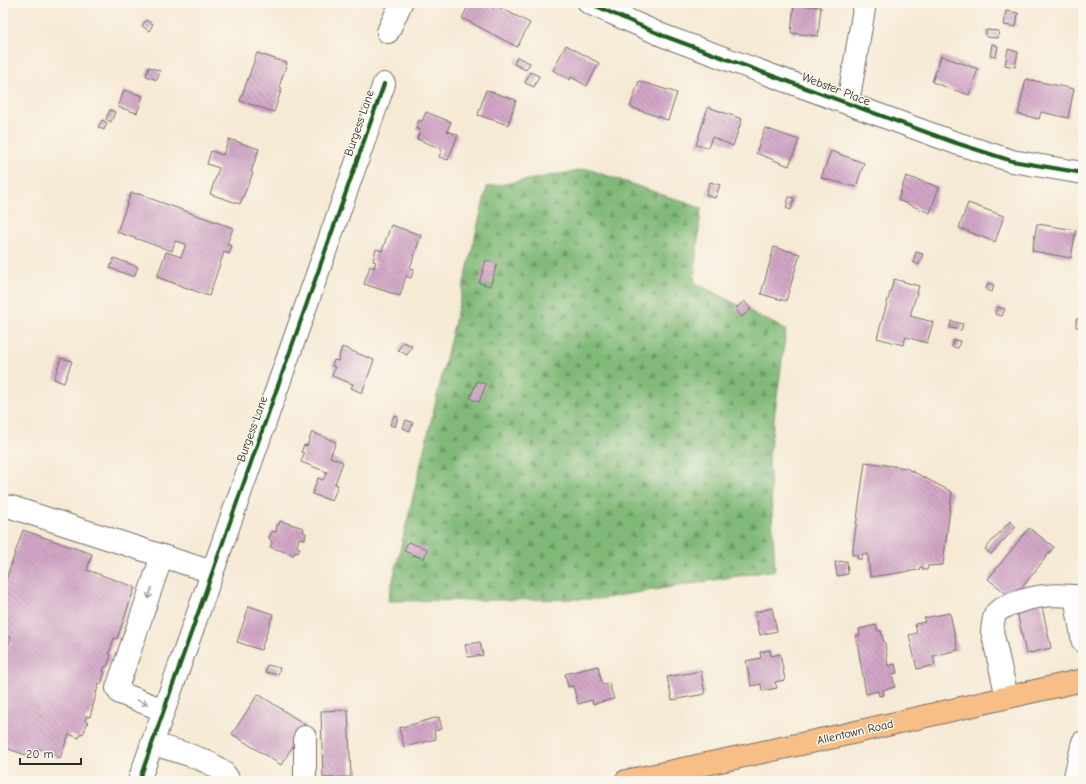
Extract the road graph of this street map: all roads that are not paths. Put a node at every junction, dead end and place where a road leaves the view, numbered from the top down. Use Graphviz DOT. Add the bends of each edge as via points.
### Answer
graph roads {
  1 [pos="401,3"];
  2 [pos="589,3"];
  3 [pos="865,3"];
  4 [pos="388,32"];
  5 [pos="384,84"];
  6 [pos="848,103"];
  7 [pos="1083,173"];
  8 [pos="3,506"];
  9 [pos="162,556"];
  10 [pos="212,572"];
  11 [pos="1079,597"];
  12 [pos="1083,642"];
  13 [pos="1083,680"];
  14 [pos="1006,698"];
  15 [pos="163,710"];
  16 [pos="305,737"];
  17 [pos="1083,742"];
  18 [pos="152,744"];
  19 [pos="139,781"];
  20 [pos="230,781"];
  21 [pos="305,781"];
  22 [pos="626,781"];
  23 [pos="1074,781"];
  1 -- 4 [label="street"];
  2 -- 6 [label="street, Webster Place" via="664,36"];
  3 -- 6 [label="street"];
  5 -- 10 [label="street, Burgess Lane"];
  6 -- 7 [label="street, Webster Place" via="898,123 1012,161"];
  8 -- 9 [label="street"];
  9 -- 10 [label="street"];
  9 -- 15 [label="street, one-way" via="117,688 120,692"];
  10 -- 15 [label="street, Burgess Lane"];
  11 -- 12 [label="street"];
  11 -- 14 [label="street" via="1048,594 1030,597 997,612 992,631"];
  13 -- 14 [label="main road, Allentown Road"];
  14 -- 22 [label="main road, Allentown Road"];
  15 -- 18 [label="street, Burgess Lane"];
  16 -- 21 [label="street"];
  17 -- 23 [label="street"];
  18 -- 19 [label="street, Burgess Lane"];
  18 -- 20 [label="street" via="202,759 218,768"];
}
